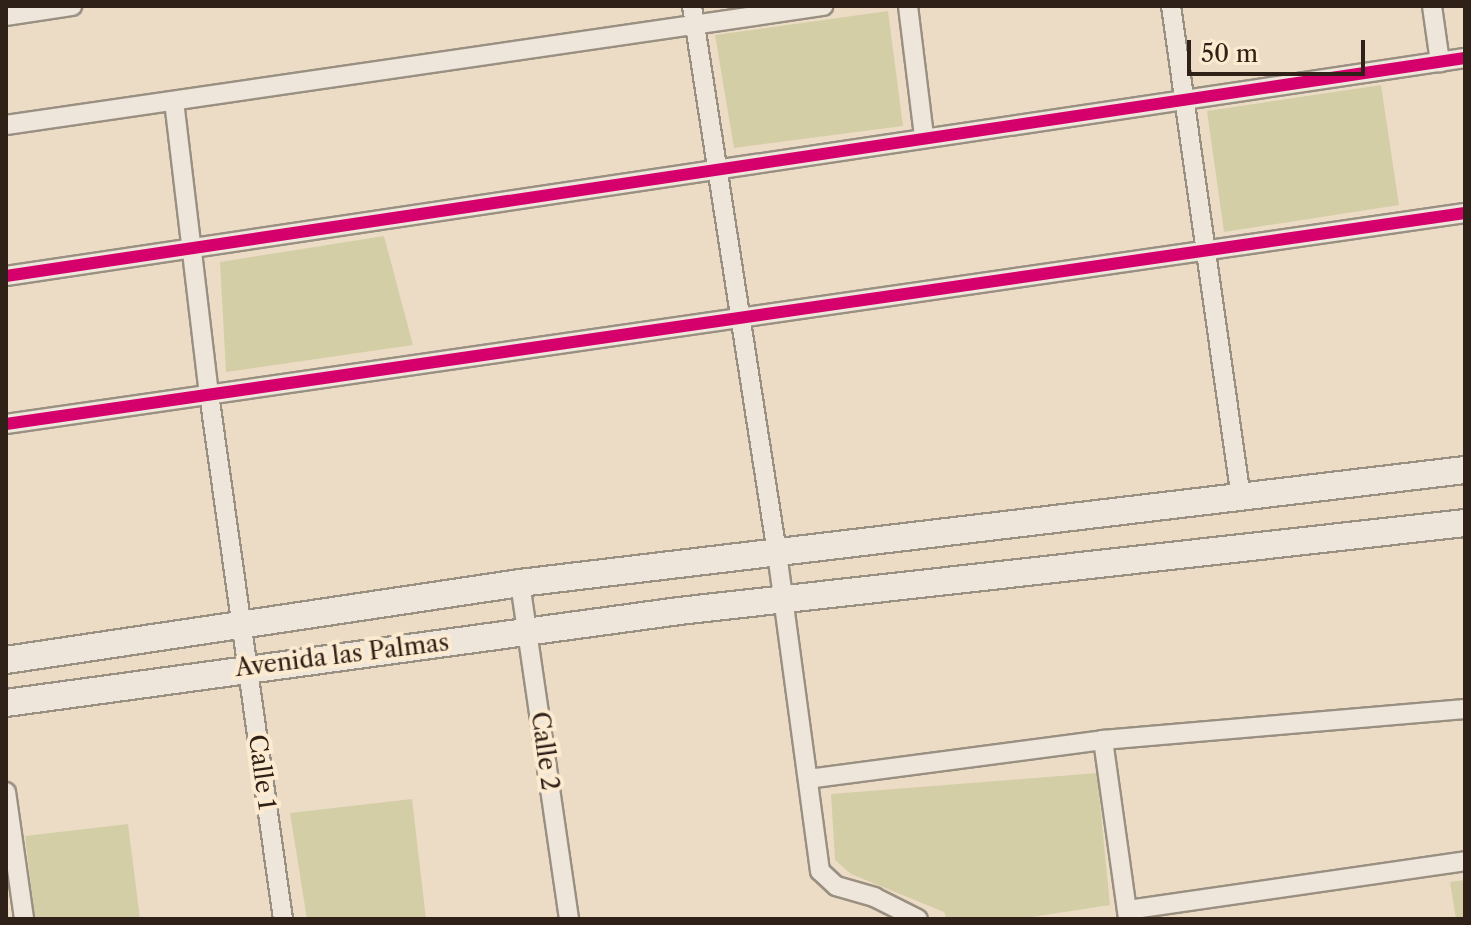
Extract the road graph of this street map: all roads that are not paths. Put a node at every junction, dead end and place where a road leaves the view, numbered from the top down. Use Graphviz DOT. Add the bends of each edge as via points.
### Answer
graph roads {
  1 [pos="72,6"];
  2 [pos="823,6"];
  3 [pos="908,6"];
  4 [pos="1171,6"];
  5 [pos="1432,6"];
  6 [pos="694,15"];
  7 [pos="6,16"];
  8 [pos="1465,58"];
  9 [pos="1440,62"];
  10 [pos="1184,99"];
  11 [pos="174,101"];
  12 [pos="6,125"];
  13 [pos="924,136"];
  14 [pos="716,166"];
  15 [pos="1465,213"];
  16 [pos="191,248"];
  17 [pos="1206,250"];
  18 [pos="6,276"];
  19 [pos="738,317"];
  20 [pos="209,394"];
  21 [pos="6,424"];
  22 [pos="1465,470"];
  23 [pos="1241,497"];
  24 [pos="1465,523"];
  25 [pos="777,553"];
  26 [pos="520,583"];
  27 [pos="784,600"];
  28 [pos="242,625"];
  29 [pos="527,631"];
  30 [pos="6,660"];
  31 [pos="247,666"];
  32 [pos="6,703"];
  33 [pos="1465,709"];
  34 [pos="1103,740"];
  35 [pos="808,779"];
  36 [pos="6,792"];
  37 [pos="1465,861"];
  38 [pos="1128,915"];
  39 [pos="24,919"];
  40 [pos="283,919"];
  41 [pos="569,919"];
  42 [pos="918,919"];
  1 -- 7 [label="street"];
  2 -- 6 [label="street"];
  3 -- 13 [label="street"];
  4 -- 10 [label="street"];
  5 -- 9 [label="street"];
  6 -- 11 [label="street"];
  6 -- 14 [label="street"];
  8 -- 9 [label="street"];
  9 -- 10 [label="street"];
  10 -- 13 [label="street"];
  10 -- 17 [label="street"];
  11 -- 12 [label="street"];
  11 -- 16 [label="street, Calle 1"];
  13 -- 14 [label="street"];
  14 -- 16 [label="street"];
  14 -- 19 [label="street"];
  15 -- 17 [label="street"];
  16 -- 18 [label="street"];
  16 -- 20 [label="street, Calle 1"];
  17 -- 19 [label="street"];
  17 -- 23 [label="street"];
  19 -- 20 [label="street"];
  19 -- 25 [label="street"];
  20 -- 21 [label="street"];
  20 -- 28 [label="street, Calle 1"];
  22 -- 23 [label="street, Avenida las Palmas"];
  23 -- 25 [label="street, Avenida las Palmas"];
  24 -- 27 [label="street, Avenida las Palmas"];
  25 -- 26 [label="street, Avenida las Palmas"];
  25 -- 27 [label="street"];
  26 -- 28 [label="street, Avenida las Palmas"];
  26 -- 29 [label="street, Calle 2"];
  27 -- 29 [label="street, Avenida las Palmas"];
  27 -- 35 [label="street"];
  28 -- 30 [label="street, Avenida las Palmas"];
  28 -- 31 [label="street, Calle 1"];
  29 -- 31 [label="street, Avenida las Palmas"];
  29 -- 41 [label="street, Calle 2"];
  31 -- 32 [label="street, Avenida las Palmas"];
  31 -- 40 [label="street, Calle 1"];
  33 -- 34 [label="street"];
  34 -- 35 [label="street"];
  34 -- 38 [label="street"];
  35 -- 42 [label="street" via="820,871 836,886"];
  36 -- 39 [label="street"];
  37 -- 38 [label="street"];
}
